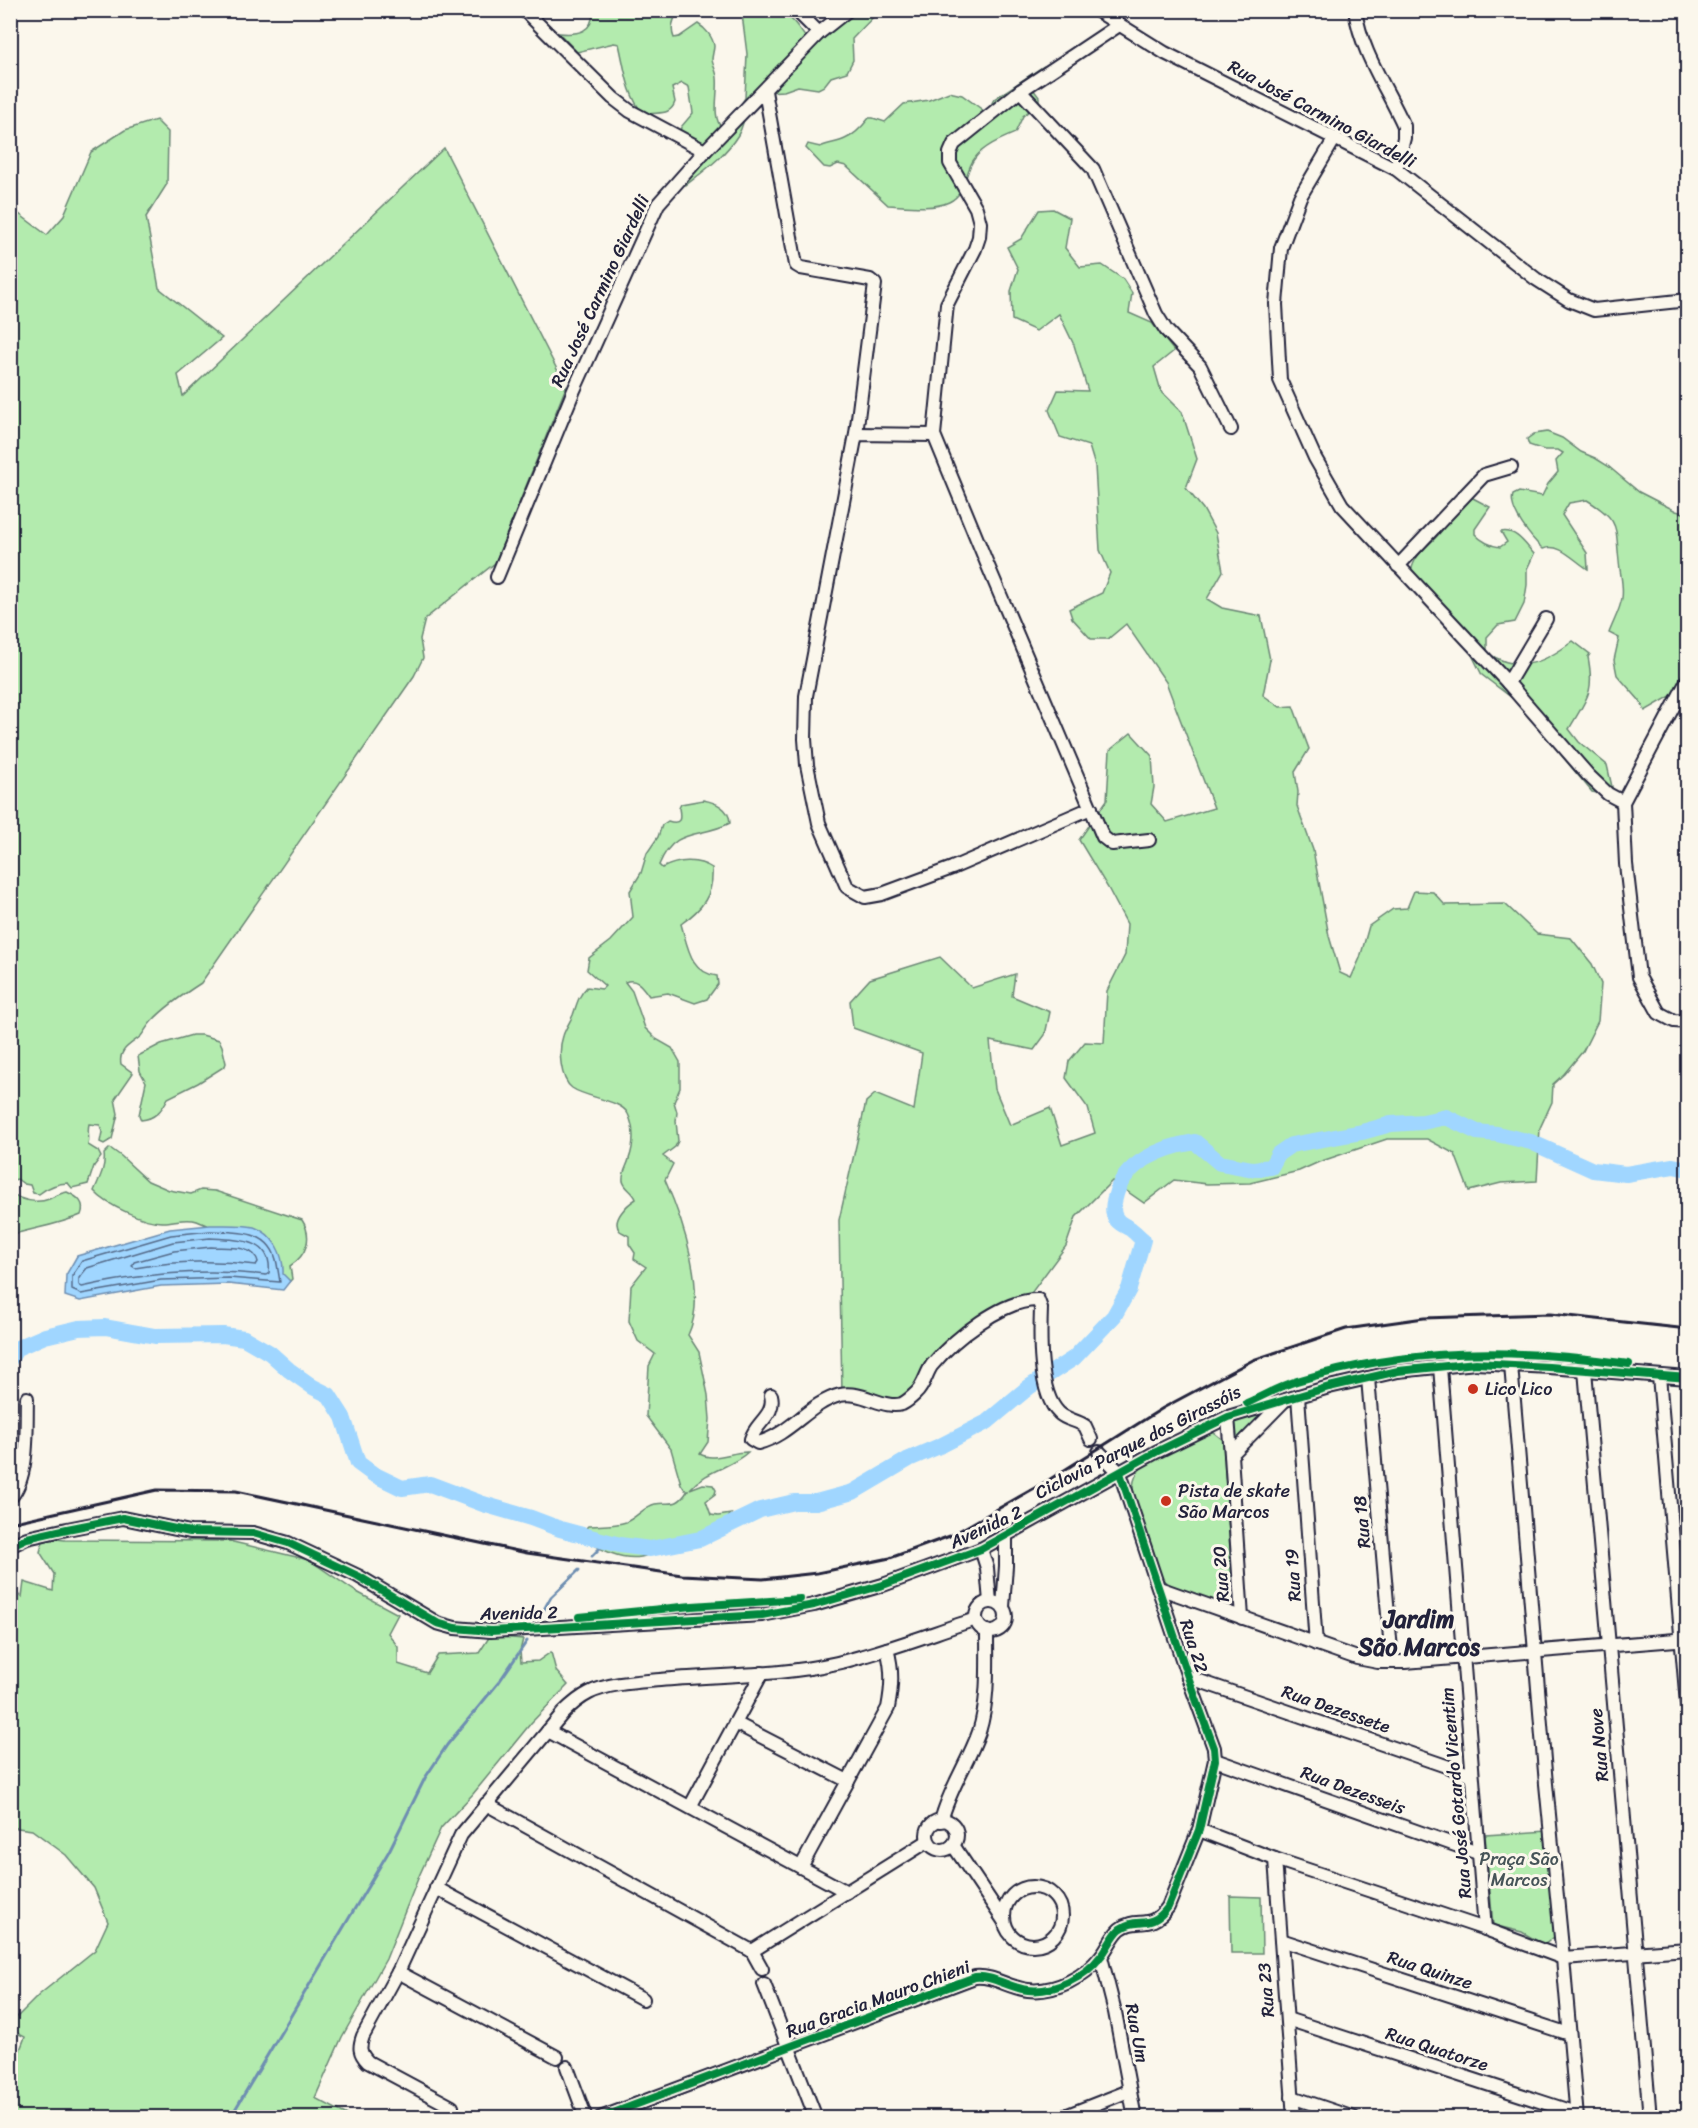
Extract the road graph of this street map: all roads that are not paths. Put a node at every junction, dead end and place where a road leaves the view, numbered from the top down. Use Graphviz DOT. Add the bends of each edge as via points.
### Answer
graph roads {
  1 [pos="524,10"];
  2 [pos="796,10"];
  3 [pos="848,10"];
  4 [pos="1096,10"];
  5 [pos="1355,10"];
  6 [pos="1119,25"];
  7 [pos="819,33"];
  8 [pos="765,91"];
  9 [pos="1020,91"];
  10 [pos="1335,138"];
  11 [pos="705,151"];
  12 [pos="1396,169"];
  13 [pos="1688,300"];
  14 [pos="1231,429"];
  15 [pos="856,434"];
  16 [pos="934,435"];
  17 [pos="1511,467"];
  18 [pos="1398,566"];
  19 [pos="497,577"];
  20 [pos="1546,619"];
  21 [pos="1688,679"];
  22 [pos="1508,683"];
  23 [pos="1623,802"];
  24 [pos="1091,808"];
  25 [pos="1149,840"];
  26 [pos="1688,1022"];
  27 [pos="1511,1365"];
  28 [pos="1440,1367"];
  29 [pos="1585,1370"];
  30 [pos="1659,1376"];
  31 [pos="1368,1378"];
  32 [pos="1688,1378"];
  33 [pos="771,1395"];
  34 [pos="27,1398"];
  35 [pos="1292,1398"];
  36 [pos="1228,1418"];
  37 [pos="1091,1439"];
  38 [pos="1099,1452"];
  39 [pos="1231,1455"];
  40 [pos="1120,1473"];
  41 [pos="10,1498"];
  42 [pos="1006,1536"];
  43 [pos="10,1546"];
  44 [pos="981,1549"];
  45 [pos="1159,1588"];
  46 [pos="990,1602"];
  47 [pos="1003,1607"];
  48 [pos="1242,1617"];
  49 [pos="976,1619"];
  50 [pos="987,1632"];
  51 [pos="1684,1639"];
  52 [pos="1316,1644"];
  53 [pos="1608,1646"];
  54 [pos="887,1649"];
  55 [pos="1535,1652"];
  56 [pos="1463,1658"];
  57 [pos="1392,1662"];
  58 [pos="762,1673"];
  59 [pos="1188,1677"];
  60 [pos="1688,1716"];
  61 [pos="735,1723"];
  62 [pos="548,1731"];
  63 [pos="1215,1760"];
  64 [pos="1472,1775"];
  65 [pos="848,1781"];
  66 [pos="486,1804"];
  67 [pos="690,1807"];
  68 [pos="941,1821"];
  69 [pos="1199,1830"];
  70 [pos="928,1841"];
  71 [pos="953,1845"];
  72 [pos="1478,1853"];
  73 [pos="1275,1859"];
  74 [pos="801,1867"];
  75 [pos="436,1888"];
  76 [pos="847,1892"];
  77 [pos="1004,1921"];
  78 [pos="1485,1929"];
  79 [pos="1281,1940"];
  80 [pos="1688,1949"];
  81 [pos="752,1951"];
  82 [pos="1636,1953"];
  83 [pos="1101,1957"];
  84 [pos="1563,1958"];
  85 [pos="762,1969"];
  86 [pos="398,1972"];
  87 [pos="764,1984"];
  88 [pos="643,1999"];
  89 [pos="1287,2019"];
  90 [pos="1569,2034"];
  91 [pos="789,2048"];
  92 [pos="557,2057"];
  93 [pos="567,2067"];
  94 [pos="1129,2091"];
  95 [pos="1293,2097"];
  96 [pos="452,2107"];
  97 [pos="1576,2115"];
  98 [pos="586,2118"];
  99 [pos="600,2118"];
  100 [pos="816,2118"];
  101 [pos="1060,2118"];
  102 [pos="1135,2118"];
  103 [pos="1294,2118"];
  104 [pos="1354,2118"];
  105 [pos="1650,2118"];
  1 -- 11 [label="street" via="613,98"];
  2 -- 7 [label="street"];
  3 -- 7 [label="street, Rua José Carmino Giardelli"];
  4 -- 6 [label="street, Rua José Carmino Giardelli"];
  5 -- 12 [label="street" via="1363,45 1404,126"];
  6 -- 9 [label="street"];
  6 -- 10 [label="street, Rua José Carmino Giardelli" via="1165,53"];
  7 -- 8 [label="street, Rua José Carmino Giardelli"];
  8 -- 11 [label="street, Rua José Carmino Giardelli"];
  8 -- 15 [label="street" via="796,266 875,284"];
  9 -- 14 [label="street" via="1090,163 1156,314 1200,366"];
  9 -- 16 [label="street" via="954,144 950,153 950,163 976,207 980,230 945,316"];
  10 -- 12 [label="street, Rua José Carmino Giardelli"];
  10 -- 18 [label="street" via="1300,198 1281,248 1276,304 1280,380 1315,458 1342,505"];
  11 -- 19 [label="street, Rua José Carmino Giardelli" via="652,214"];
  12 -- 13 [label="street, Rua José Carmino Giardelli" via="1536,279 1569,300 1594,310"];
  15 -- 16 [label="street"];
  15 -- 24 [label="street" via="806,696 805,739 819,823 848,887 865,897 882,894"];
  16 -- 24 [label="street"];
  17 -- 18 [label="street" via="1481,478"];
  18 -- 22 [label="street"];
  20 -- 22 [label="street"];
  21 -- 23 [label="street"];
  22 -- 23 [label="street" via="1588,775"];
  23 -- 26 [label="street" via="1639,977 1659,1013 1674,1021"];
  24 -- 25 [label="street" via="1107,842"];
  27 -- 28 [label="street, Avenida 2"];
  27 -- 29 [label="street, Avenida 2"];
  27 -- 55 [label="street"];
  28 -- 31 [label="street, Avenida 2"];
  28 -- 56 [label="street, Rua José Gotardo Vicentim"];
  29 -- 30 [label="street, Avenida 2"];
  29 -- 53 [label="street, Rua Nove"];
  30 -- 32 [label="street, Avenida 2"];
  30 -- 51 [label="street"];
  31 -- 35 [label="street, Avenida 2"];
  31 -- 57 [label="street, Rua 18"];
  33 -- 37 [label="street" via="770,1412 753,1431 751,1439 758,1443 771,1440 825,1401 842,1395 863,1395 882,1403 901,1404 919,1390 932,1366 969,1330 1001,1309 1038,1300 1041,1362 1052,1404 1060,1415 1085,1426"];
  34 -- 41 [label="street" via="24,1464"];
  35 -- 36 [label="street, Avenida 2"];
  35 -- 39 [label="street"];
  35 -- 52 [label="street, Rua 19"];
  36 -- 39 [label="street, Rua 20"];
  36 -- 40 [label="street, Avenida 2"];
  38 -- 40 [label="street"];
  39 -- 48 [label="street, Rua 20"];
  40 -- 42 [label="street, Avenida 2"];
  40 -- 45 [label="street, Rua 22"];
  42 -- 44 [label="street, Avenida 2"];
  42 -- 47 [label="street"];
  43 -- 44 [label="street, Avenida 2" via="67,1528 123,1518 190,1532 253,1533 288,1543 358,1576 437,1623 491,1631 762,1615 883,1585"];
  44 -- 46 [label="street"];
  45 -- 48 [label="street"];
  45 -- 59 [label="street, Rua 22"];
  46 -- 47 [label="street"];
  46 -- 49 [label="street" via="980,1607"];
  47 -- 50 [label="street" via="1004,1625"];
  48 -- 52 [label="street"];
  49 -- 50 [label="street"];
  49 -- 54 [label="street"];
  50 -- 68 [label="street" via="985,1708"];
  51 -- 53 [label="street"];
  51 -- 60 [label="street"];
  52 -- 57 [label="street" via="1357,1658"];
  53 -- 55 [label="street"];
  53 -- 82 [label="street, Rua Nove"];
  54 -- 58 [label="street" via="837,1663"];
  54 -- 65 [label="street" via="892,1665 888,1708"];
  55 -- 56 [label="street"];
  55 -- 84 [label="street"];
  56 -- 57 [label="street"];
  56 -- 64 [label="street, Rua José Gotardo Vicentim"];
  58 -- 61 [label="street"];
  58 -- 62 [label="street" via="641,1682 590,1692"];
  59 -- 63 [label="street, Rua 22"];
  59 -- 64 [label="street, Rua Dezessete"];
  61 -- 65 [label="street"];
  61 -- 67 [label="street"];
  62 -- 66 [label="street"];
  62 -- 67 [label="street"];
  63 -- 69 [label="street, Rua 22"];
  63 -- 72 [label="street, Rua Dezesseis"];
  64 -- 72 [label="street, Rua José Gotardo Vicentim"];
  65 -- 74 [label="street"];
  66 -- 75 [label="street" via="461,1835"];
  66 -- 81 [label="street"];
  67 -- 74 [label="street"];
  68 -- 70 [label="street" via="929,1828"];
  68 -- 71 [label="street" via="947,1821 957,1832"];
  69 -- 73 [label="street"];
  69 -- 83 [label="street, Rua Gracia Mauro Chieni" via="1161,1918 1127,1925 1118,1931"];
  70 -- 71 [label="street" via="940,1850"];
  70 -- 76 [label="street"];
  71 -- 77 [label="street"];
  72 -- 78 [label="street, Rua José Gotardo Vicentim"];
  73 -- 78 [label="street"];
  73 -- 79 [label="street, Rua 23"];
  74 -- 76 [label="street"];
  75 -- 86 [label="street"];
  75 -- 88 [label="street"];
  76 -- 81 [label="street"];
  77 -- 77 [label="street" via="1007,1930 1020,1942 1038,1945 1059,1928 1062,1919 1058,1899 1041,1887 1021,1888 1006,1902"];
  78 -- 84 [label="street"];
  79 -- 89 [label="street, Rua 23"];
  79 -- 90 [label="street, Rua Quinze"];
  80 -- 82 [label="street"];
  81 -- 85 [label="street"];
  82 -- 84 [label="street"];
  82 -- 105 [label="street, Rua Nove"];
  83 -- 91 [label="street, Rua Gracia Mauro Chieni" via="1087,1971 1046,1990 1005,1985 987,1976 975,1977"];
  83 -- 94 [label="street, Rua Um"];
  84 -- 90 [label="street"];
  86 -- 92 [label="street"];
  86 -- 96 [label="street" via="363,2036 359,2047 362,2056"];
  87 -- 91 [label="street"];
  89 -- 95 [label="street, Rua 23"];
  89 -- 97 [label="street, Rua Quatorze"];
  90 -- 97 [label="street"];
  91 -- 99 [label="street, Rua Gracia Mauro Chieni"];
  91 -- 100 [label="street"];
  93 -- 98 [label="street"];
  94 -- 101 [label="street"];
  94 -- 102 [label="street, Rua Um"];
  95 -- 103 [label="street, Rua 23"];
  95 -- 104 [label="street"];
}
